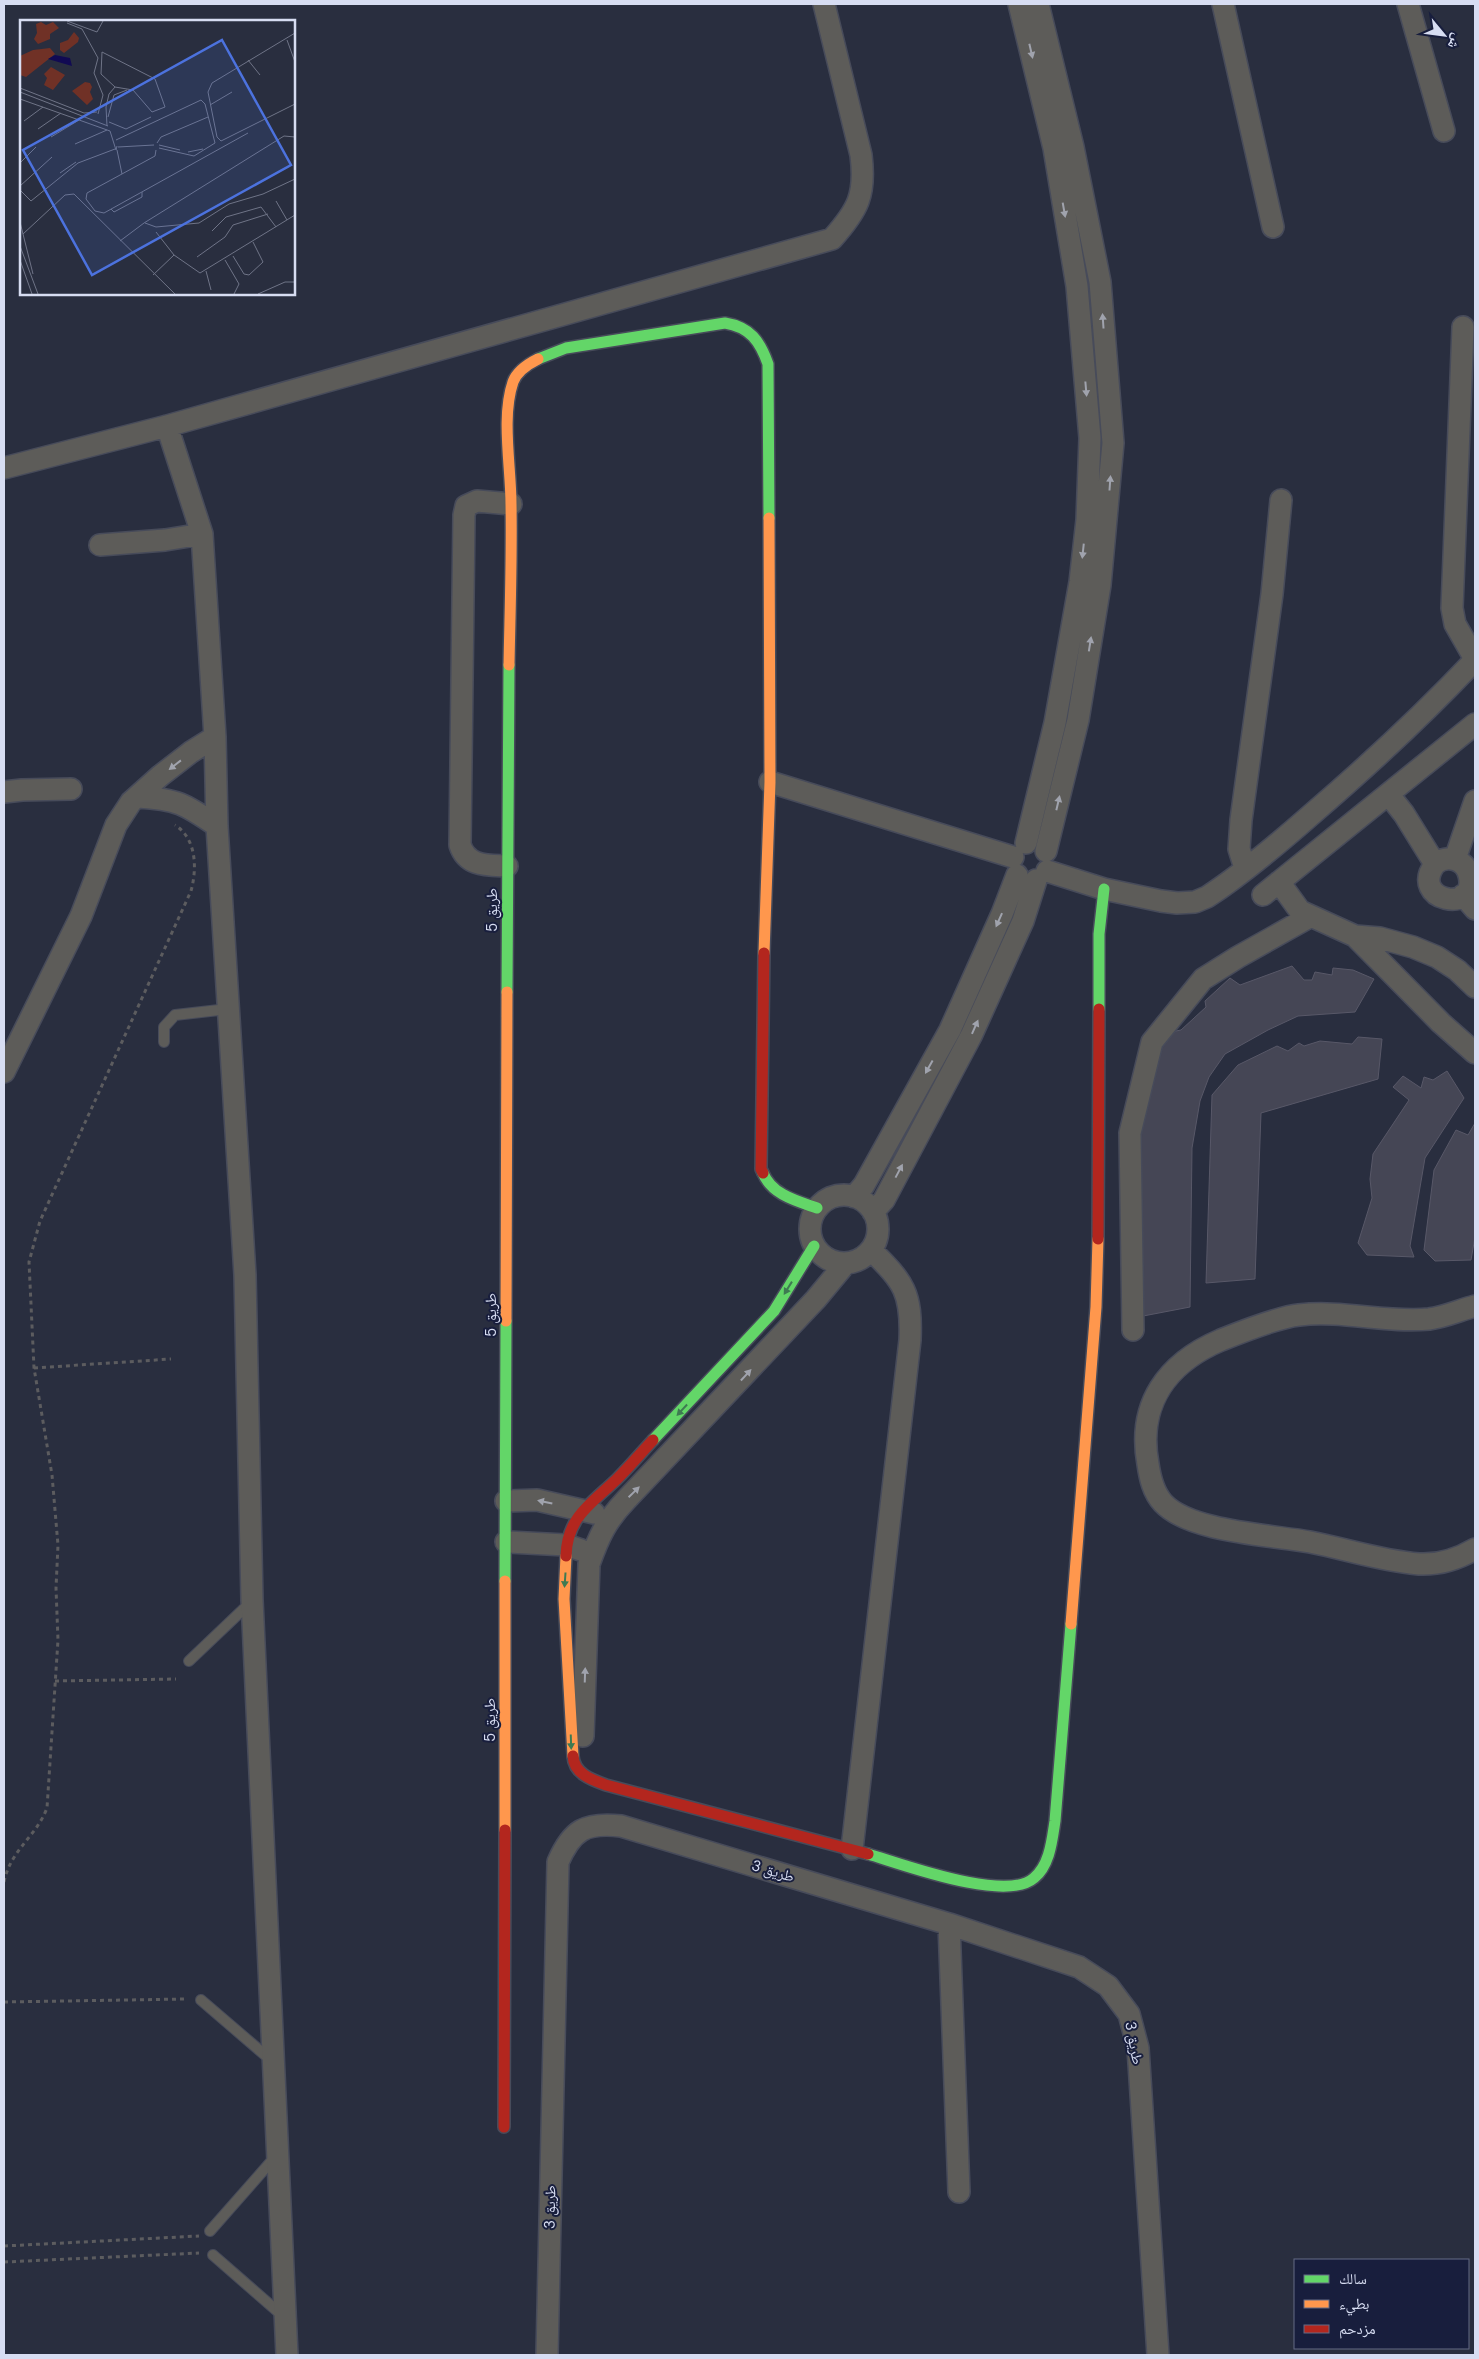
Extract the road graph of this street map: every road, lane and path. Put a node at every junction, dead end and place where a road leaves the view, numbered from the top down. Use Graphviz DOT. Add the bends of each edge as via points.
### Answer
graph roads {
  1 [pos="824,4"];
  2 [pos="1019,4"];
  3 [pos="1038,4"];
  4 [pos="1223,4"];
  5 [pos="1408,4"];
  6 [pos="1444,131"];
  7 [pos="1064,148"];
  8 [pos="1274,228"];
  9 [pos="1100,282"];
  10 [pos="1077,286"];
  11 [pos="1463,326"];
  12 [pos="167,426"];
  13 [pos="4,468"];
  14 [pos="1281,500"];
  15 [pos="511,504"];
  16 [pos="202,534"];
  17 [pos="100,545"];
  18 [pos="1090,584"];
  19 [pos="1475,659"];
  20 [pos="1475,724"];
  21 [pos="215,737"];
  22 [pos="770,782"];
  23 [pos="71,789"];
  24 [pos="4,792"];
  25 [pos="1389,795"];
  26 [pos="138,797"];
  27 [pos="1475,800"];
  28 [pos="169,823"];
  29 [pos="217,826"];
  30 [pos="1445,862"];
  31 [pos="1031,863"];
  32 [pos="507,866"];
  33 [pos="1244,868"];
  34 [pos="1104,889"];
  35 [pos="1469,902"];
  36 [pos="1311,916"];
  37 [pos="1354,936"];
  38 [pos="1475,987"];
  39 [pos="228,1009"];
  40 [pos="164,1042"];
  41 [pos="1475,1053"];
  42 [pos="4,1072"];
  43 [pos="854,1197"];
  44 [pos="817,1208"];
  45 [pos="873,1212"];
  46 [pos="814,1246"];
  47 [pos="871,1250"];
  48 [pos="845,1264"];
  49 [pos="1475,1306"];
  50 [pos="1133,1330"];
  51 [pos="171,1359"];
  52 [pos="34,1368"];
  53 [pos="506,1501"];
  54 [pos="583,1509"];
  55 [pos="609,1519"];
  56 [pos="506,1542"];
  57 [pos="566,1545"];
  58 [pos="1475,1549"];
  59 [pos="592,1555"];
  60 [pos="252,1600"];
  61 [pos="189,1661"];
  62 [pos="176,1679"];
  63 [pos="55,1681"];
  64 [pos="585,1776"];
  65 [pos="852,1849"];
  66 [pos="4,1882"];
  67 [pos="949,1924"];
  68 [pos="186,1999"];
  69 [pos="201,2000"];
  70 [pos="4,2002"];
  71 [pos="273,2062"];
  72 [pos="504,2127"];
  73 [pos="277,2155"];
  74 [pos="959,2192"];
  75 [pos="210,2231"];
  76 [pos="199,2236"];
  77 [pos="4,2246"];
  78 [pos="200,2253"];
  79 [pos="213,2255"];
  80 [pos="4,2262"];
  81 [pos="284,2317"];
  82 [pos="287,2355"];
  83 [pos="547,2355"];
  84 [pos="1158,2355"];
  1 -- 12 [label="street" via="861,155 863,176 859,201 852,216 832,239"];
  2 -- 7 [label="street, one-way"];
  3 -- 7 [label="street"];
  4 -- 8 [label="street"];
  5 -- 6 [label="street"];
  7 -- 9 [label="street"];
  7 -- 10 [label="street, one-way"];
  9 -- 10 [label="street"];
  18 -- 9 [label="street, one-way" via="1113,443"];
  10 -- 18 [label="street, one-way" via="1090,438 1087,520"];
  11 -- 19 [label="street" via="1452,608 1455,624"];
  12 -- 13 [label="street"];
  12 -- 16 [label="street"];
  14 -- 33 [label="street" via="1272,594 1241,820 1239,849"];
  15 -- 22 [label="street, طريق 5" via="510,392 514,378 525,366 566,348 725,323 749,330 764,349 769,380"];
  15 -- 32 [label="street, طريق 5"];
  15 -- 32 [label="street" via="477,501 466,506 464,514 460,845 464,855 476,863"];
  16 -- 17 [label="street"];
  16 -- 21 [label="street"];
  18 -- 31 [label="street" via="1078,720"];
  19 -- 33 [label="street" via="1421,717 1367,766"];
  20 -- 25 [label="street"];
  21 -- 26 [label="street, one-way" via="191,752"];
  21 -- 29 [label="street"];
  22 -- 31 [label="street"];
  22 -- 44 [label="street, طريق 5" via="765,884 761,1169 764,1178 779,1192"];
  23 -- 24 [label="street"];
  25 -- 30 [label="street"];
  25 -- 36 [label="street" via="1271,889"];
  26 -- 29 [label="street" via="162,797 176,801"];
  26 -- 42 [label="street" via="116,825 81,916"];
  27 -- 30 [label="street"];
  28 -- 52 [label="path" via="177,826 192,850 195,877 36,1232 29,1262"];
  29 -- 39 [label="street"];
  30 -- 35 [label="street" via="1466,868 1470,878"];
  30 -- 35 [label="street" via="1429,876 1430,885 1448,900"];
  31 -- 34 [label="street"];
  31 -- 43 [label="street, one-way" via="1002,914 950,1030 864,1185"];
  45 -- 31 [label="street, one-way" via="884,1200 971,1036 1023,921"];
  32 -- 53 [label="street, طريق 5"];
  33 -- 34 [label="street" via="1218,890 1195,902 1177,903"];
  34 -- 65 [label="street" via="1099,934 1100,1153 1096,1307 1052,1847 1041,1870 1028,1883 1008,1887 948,1877"];
  36 -- 37 [label="street"];
  36 -- 50 [label="street" via="1203,979 1152,1042 1130,1133"];
  37 -- 38 [label="street" via="1380,938 1437,956"];
  37 -- 41 [label="street"];
  39 -- 40 [label="lane" via="175,1015 164,1027"];
  39 -- 60 [label="street" via="245,1275"];
  43 -- 44 [label="street" via="841,1195 828,1199"];
  43 -- 45 [label="street" via="865,1202"];
  44 -- 46 [label="street" via="811,1220 810,1234"];
  45 -- 47 [label="street" via="878,1231"];
  46 -- 48 [label="street" via="827,1259"];
  46 -- 54 [label="street, one-way" via="774,1311 617,1479"];
  47 -- 48 [label="street" via="859,1260"];
  47 -- 65 [label="street" via="899,1280 909,1301 911,1317"];
  55 -- 48 [label="street, one-way" via="816,1300"];
  49 -- 58 [label="street" via="1430,1318 1387,1319 1331,1313 1297,1315 1220,1340 1178,1364 1164,1382 1153,1400 1147,1422 1145,1451 1151,1485 1164,1504 1206,1525 1419,1564 1462,1557"];
  51 -- 52 [label="path"];
  52 -- 63 [label="path" via="52,1476 58,1545"];
  54 -- 53 [label="street, one-way" via="537,1500"];
  53 -- 56 [label="street, طريق 5"];
  54 -- 55 [label="street"];
  54 -- 57 [label="street" via="575,1520"];
  55 -- 59 [label="street"];
  56 -- 57 [label="street"];
  56 -- 72 [label="street, طريق 5"];
  57 -- 59 [label="street"];
  57 -- 64 [label="street, one-way" via="564,1599 571,1753 573,1762"];
  64 -- 59 [label="street, one-way" via="585,1664"];
  60 -- 61 [label="lane"];
  60 -- 71 [label="street"];
  62 -- 63 [label="path"];
  63 -- 66 [label="path" via="47,1808 38,1828 14,1854"];
  64 -- 65 [label="street" via="606,1785"];
  67 -- 74 [label="street"];
  67 -- 83 [label="street, طريق 3" via="621,1826 601,1824 581,1830 566,1844 558,1862"];
  67 -- 84 [label="street, طريق 3" via="1079,1967 1108,1986 1129,2014 1138,2048"];
  68 -- 70 [label="path"];
  69 -- 71 [label="lane"];
  71 -- 73 [label="street"];
  73 -- 75 [label="lane"];
  73 -- 81 [label="street"];
  76 -- 77 [label="path"];
  78 -- 80 [label="path"];
  79 -- 81 [label="lane"];
  81 -- 82 [label="street"];
}
